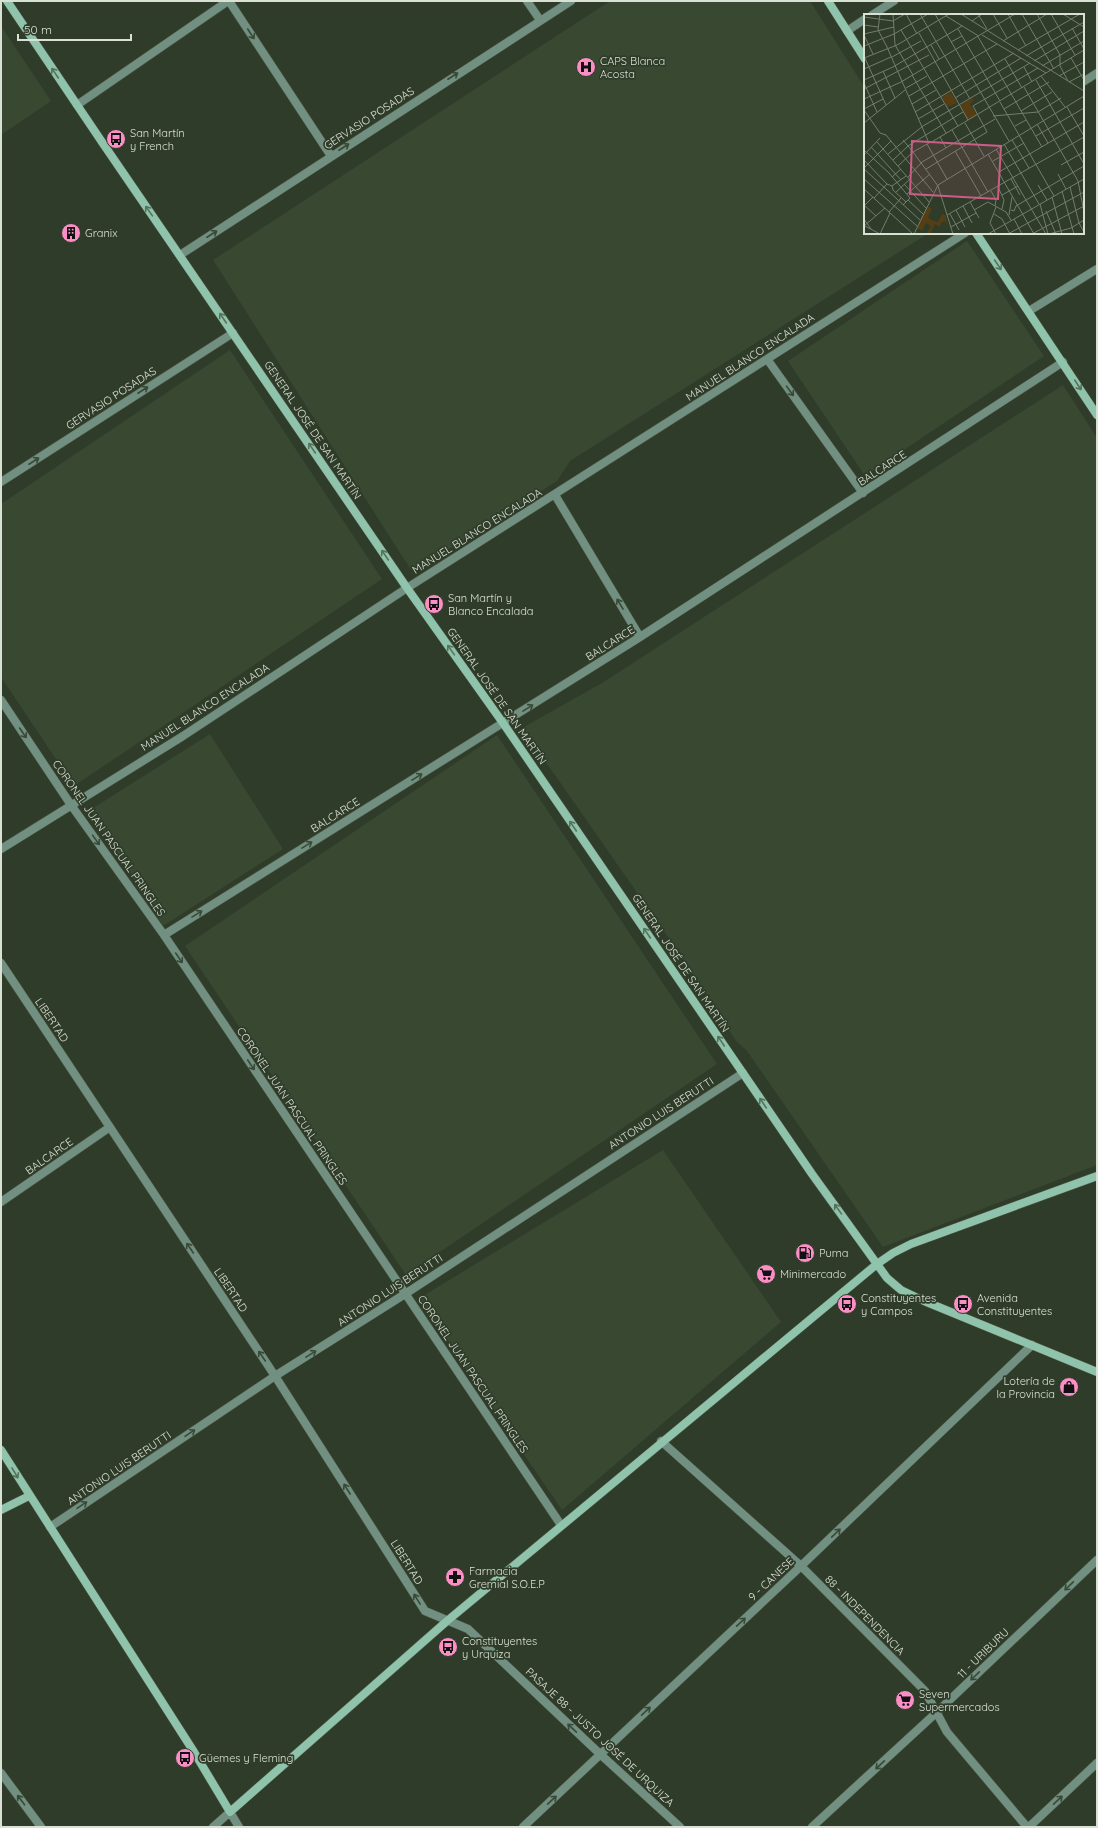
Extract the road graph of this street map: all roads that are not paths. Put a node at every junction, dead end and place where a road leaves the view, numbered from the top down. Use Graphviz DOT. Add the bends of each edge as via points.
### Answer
graph roads {
  1 [pos="7,1"];
  2 [pos="229,1"];
  3 [pos="527,1"];
  4 [pos="571,1"];
  5 [pos="828,1"];
  6 [pos="894,1"];
  7 [pos="874,14"];
  8 [pos="540,20"];
  9 [pos="864,20"];
  10 [pos="847,31"];
  11 [pos="864,57"];
  12 [pos="1097,74"];
  13 [pos="1084,81"];
  14 [pos="77,106"];
  15 [pos="330,156"];
  16 [pos="963,234"];
  17 [pos="977,234"];
  18 [pos="180,255"];
  19 [pos="1097,269"];
  20 [pos="1029,311"];
  21 [pos="233,333"];
  22 [pos="767,359"];
  23 [pos="1063,362"];
  24 [pos="1097,415"];
  25 [pos="1,482"];
  26 [pos="863,493"];
  27 [pos="555,495"];
  28 [pos="407,588"];
  29 [pos="640,637"];
  30 [pos="1,700"];
  31 [pos="503,723"];
  32 [pos="71,805"];
  33 [pos="1,849"];
  34 [pos="164,935"];
  35 [pos="1,964"];
  36 [pos="743,1073"];
  37 [pos="110,1127"];
  38 [pos="1097,1176"];
  39 [pos="1,1202"];
  40 [pos="877,1264"];
  41 [pos="405,1294"];
  42 [pos="1032,1345"];
  43 [pos="1097,1372"];
  44 [pos="275,1376"];
  45 [pos="662,1441"];
  46 [pos="1,1450"];
  47 [pos="29,1496"];
  48 [pos="1,1510"];
  49 [pos="561,1525"];
  50 [pos="50,1527"];
  51 [pos="1097,1560"];
  52 [pos="801,1566"];
  53 [pos="448,1621"];
  54 [pos="937,1712"];
  55 [pos="600,1754"];
  56 [pos="1097,1763"];
  57 [pos="1,1773"];
  58 [pos="230,1812"];
  59 [pos="42,1827"];
  60 [pos="213,1827"];
  61 [pos="239,1827"];
  62 [pos="523,1827"];
  63 [pos="680,1827"];
  64 [pos="812,1827"];
  65 [pos="1028,1827"];
  14 -- 1 [label="street, GENERAL JOSÉ DE SAN MARTÍN, one-way"];
  2 -- 14 [label="street"];
  2 -- 15 [label="street, one-way"];
  3 -- 8 [label="street"];
  4 -- 8 [label="street, GERVASIO POSADAS"];
  5 -- 10 [label="street"];
  6 -- 7 [label="street"];
  15 -- 8 [label="street, GERVASIO POSADAS, one-way"];
  9 -- 10 [label="street"];
  10 -- 11 [label="street"];
  12 -- 13 [label="street"];
  18 -- 14 [label="street, GENERAL JOSÉ DE SAN MARTÍN, one-way"];
  18 -- 15 [label="street, GERVASIO POSADAS, one-way"];
  16 -- 22 [label="street, MANUEL BLANCO ENCALADA"];
  17 -- 20 [label="street, one-way"];
  21 -- 18 [label="street, GENERAL JOSÉ DE SAN MARTÍN, one-way"];
  19 -- 20 [label="street"];
  20 -- 23 [label="street"];
  25 -- 21 [label="street, GERVASIO POSADAS, one-way"];
  28 -- 21 [label="street, GENERAL JOSÉ DE SAN MARTÍN, one-way"];
  22 -- 26 [label="street, one-way"];
  22 -- 27 [label="street, MANUEL BLANCO ENCALADA"];
  23 -- 24 [label="street, one-way"];
  23 -- 26 [label="street, BALCARCE"];
  26 -- 29 [label="street, BALCARCE"];
  27 -- 28 [label="street, MANUEL BLANCO ENCALADA"];
  29 -- 27 [label="street, one-way"];
  31 -- 28 [label="street, GENERAL JOSÉ DE SAN MARTÍN, one-way"];
  28 -- 32 [label="street, MANUEL BLANCO ENCALADA" via="182,736"];
  31 -- 29 [label="street, BALCARCE, one-way"];
  30 -- 32 [label="street, CORONEL JUAN PASCUAL PRINGLES, one-way"];
  34 -- 31 [label="street, BALCARCE, one-way"];
  36 -- 31 [label="street, GENERAL JOSÉ DE SAN MARTÍN, one-way"];
  32 -- 33 [label="street, MANUEL BLANCO ENCALADA"];
  32 -- 34 [label="street, CORONEL JUAN PASCUAL PRINGLES, one-way"];
  34 -- 41 [label="street, CORONEL JUAN PASCUAL PRINGLES, one-way"];
  35 -- 37 [label="street, LIBERTAD"];
  40 -- 36 [label="street, GENERAL JOSÉ DE SAN MARTÍN, one-way"];
  36 -- 41 [label="street, ANTONIO LUIS BERUTTI"];
  37 -- 39 [label="street, BALCARCE"];
  44 -- 37 [label="street, LIBERTAD, one-way"];
  38 -- 40 [label="street" via="912,1244"];
  40 -- 42 [label="street, GENERAL JOSÉ DE SAN MARTÍN" via="887,1278 901,1290"];
  40 -- 45 [label="street"];
  44 -- 41 [label="street, ANTONIO LUIS BERUTTI, one-way"];
  41 -- 49 [label="street, CORONEL JUAN PASCUAL PRINGLES"];
  42 -- 43 [label="street, GENERAL JOSÉ DE SAN MARTÍN"];
  52 -- 42 [label="street, 9 - CANESE, one-way"];
  50 -- 44 [label="street, ANTONIO LUIS BERUTTI, one-way"];
  53 -- 44 [label="street, LIBERTAD, one-way" via="425,1611"];
  45 -- 49 [label="street"];
  45 -- 52 [label="street, 88 - INDEPENDENCIA"];
  46 -- 47 [label="street, one-way"];
  47 -- 48 [label="street"];
  47 -- 50 [label="street"];
  49 -- 53 [label="street"];
  50 -- 58 [label="street"];
  51 -- 54 [label="street, 11 - URIBURU, one-way"];
  52 -- 54 [label="street, 88 - INDEPENDENCIA" via="925,1691"];
  55 -- 52 [label="street, 9 - CANESE, one-way"];
  55 -- 53 [label="street, PASAJE 88 - JUSTO JOSÉ DE URQUIZA, one-way" via="468,1629"];
  53 -- 58 [label="street"];
  54 -- 64 [label="street, 11 - URIBURU, one-way"];
  54 -- 65 [label="street, 88 - INDEPENDENCIA" via="947,1732"];
  62 -- 55 [label="street, 9 - CANESE, one-way"];
  55 -- 63 [label="street, PASAJE 88 - JUSTO JOSÉ DE URQUIZA"];
  65 -- 56 [label="street, one-way"];
  59 -- 57 [label="street, one-way"];
  58 -- 60 [label="street"];
  58 -- 61 [label="street"];
}
